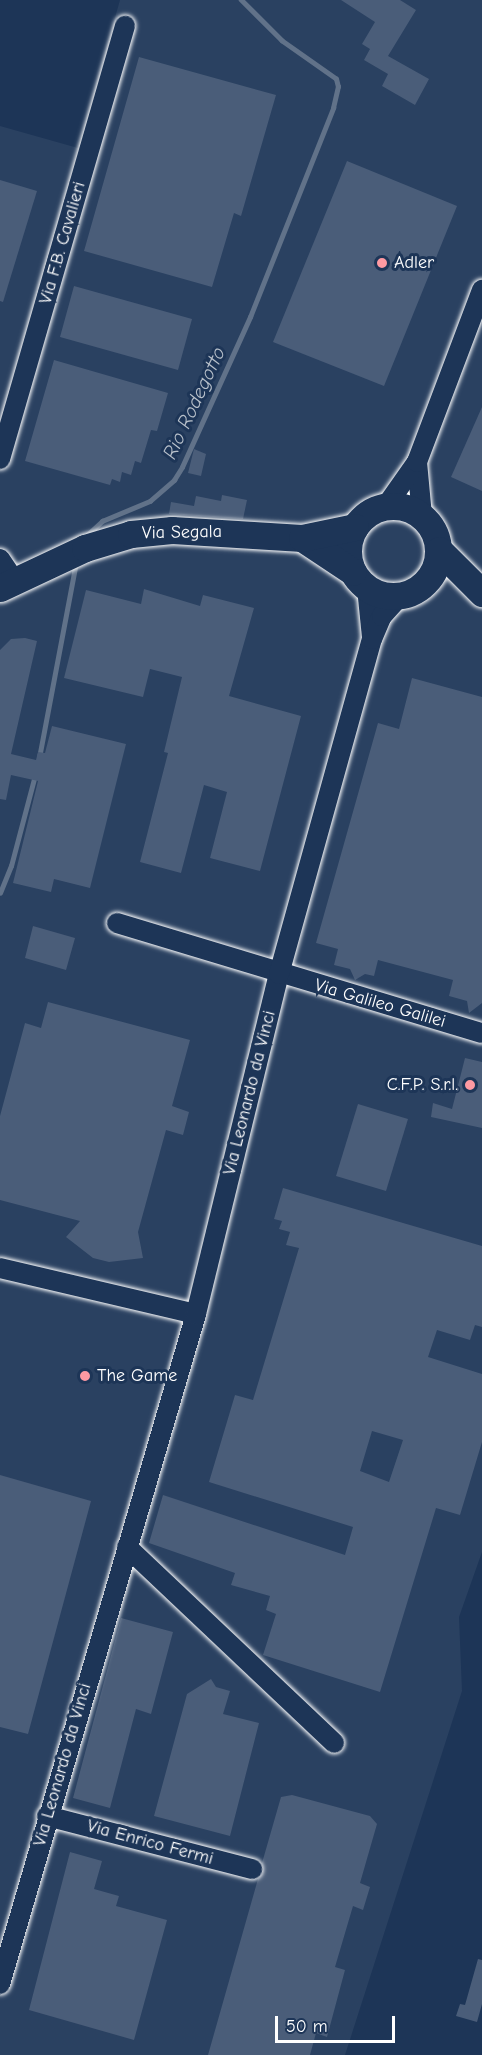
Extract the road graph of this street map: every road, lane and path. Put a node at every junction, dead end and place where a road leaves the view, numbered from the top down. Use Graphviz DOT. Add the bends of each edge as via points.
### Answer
graph roads {
  1 [pos="125,26"];
  2 [pos="482,290"];
  3 [pos="0,459"];
  4 [pos="417,462"];
  5 [pos="386,506"];
  6 [pos="422,516"];
  7 [pos="355,527"];
  8 [pos="302,538"];
  9 [pos="439,550"];
  10 [pos="5,576"];
  11 [pos="360,580"];
  12 [pos="426,582"];
  13 [pos="479,591"];
  14 [pos="401,595"];
  15 [pos="372,639"];
  16 [pos="117,923"];
  17 [pos="279,974"];
  18 [pos="482,1033"];
  19 [pos="0,1268"];
  20 [pos="196,1314"];
  21 [pos="127,1547"];
  22 [pos="334,1743"];
  23 [pos="47,1816"];
  24 [pos="252,1869"];
  25 [pos="0,1984"];
  1 -- 3 [label="street, Via F.B. Cavalieri"];
  2 -- 4 [label="street"];
  4 -- 5 [label="street"];
  4 -- 6 [label="street"];
  5 -- 6 [label="street" via="399,506"];
  5 -- 7 [label="street, Via Segala" via="363,517"];
  6 -- 9 [label="street" via="436,537"];
  7 -- 8 [label="street, Via Segala"];
  7 -- 11 [label="street" via="349,549"];
  8 -- 10 [label="street, Via Segala" via="172,530 131,534"];
  8 -- 11 [label="street"];
  9 -- 12 [label="street" via="433,573"];
  9 -- 13 [label="street"];
  11 -- 14 [label="street" via="389,596"];
  11 -- 15 [label="street, Via Leonardo da Vinci"];
  12 -- 13 [label="street"];
  12 -- 14 [label="street"];
  14 -- 15 [label="street, Via Leonardo da Vinci" via="382,616"];
  15 -- 17 [label="street, Via Leonardo da Vinci"];
  16 -- 17 [label="street, Via Galileo Galilei"];
  17 -- 18 [label="street, Via Galileo Galilei"];
  17 -- 20 [label="street, Via Leonardo da Vinci"];
  19 -- 20 [label="street"];
  20 -- 21 [label="street, Via Leonardo da Vinci"];
  21 -- 22 [label="street"];
  21 -- 23 [label="street, Via Leonardo da Vinci"];
  23 -- 24 [label="street, Via Enrico Fermi"];
  23 -- 25 [label="street, Via Leonardo da Vinci"];
}
